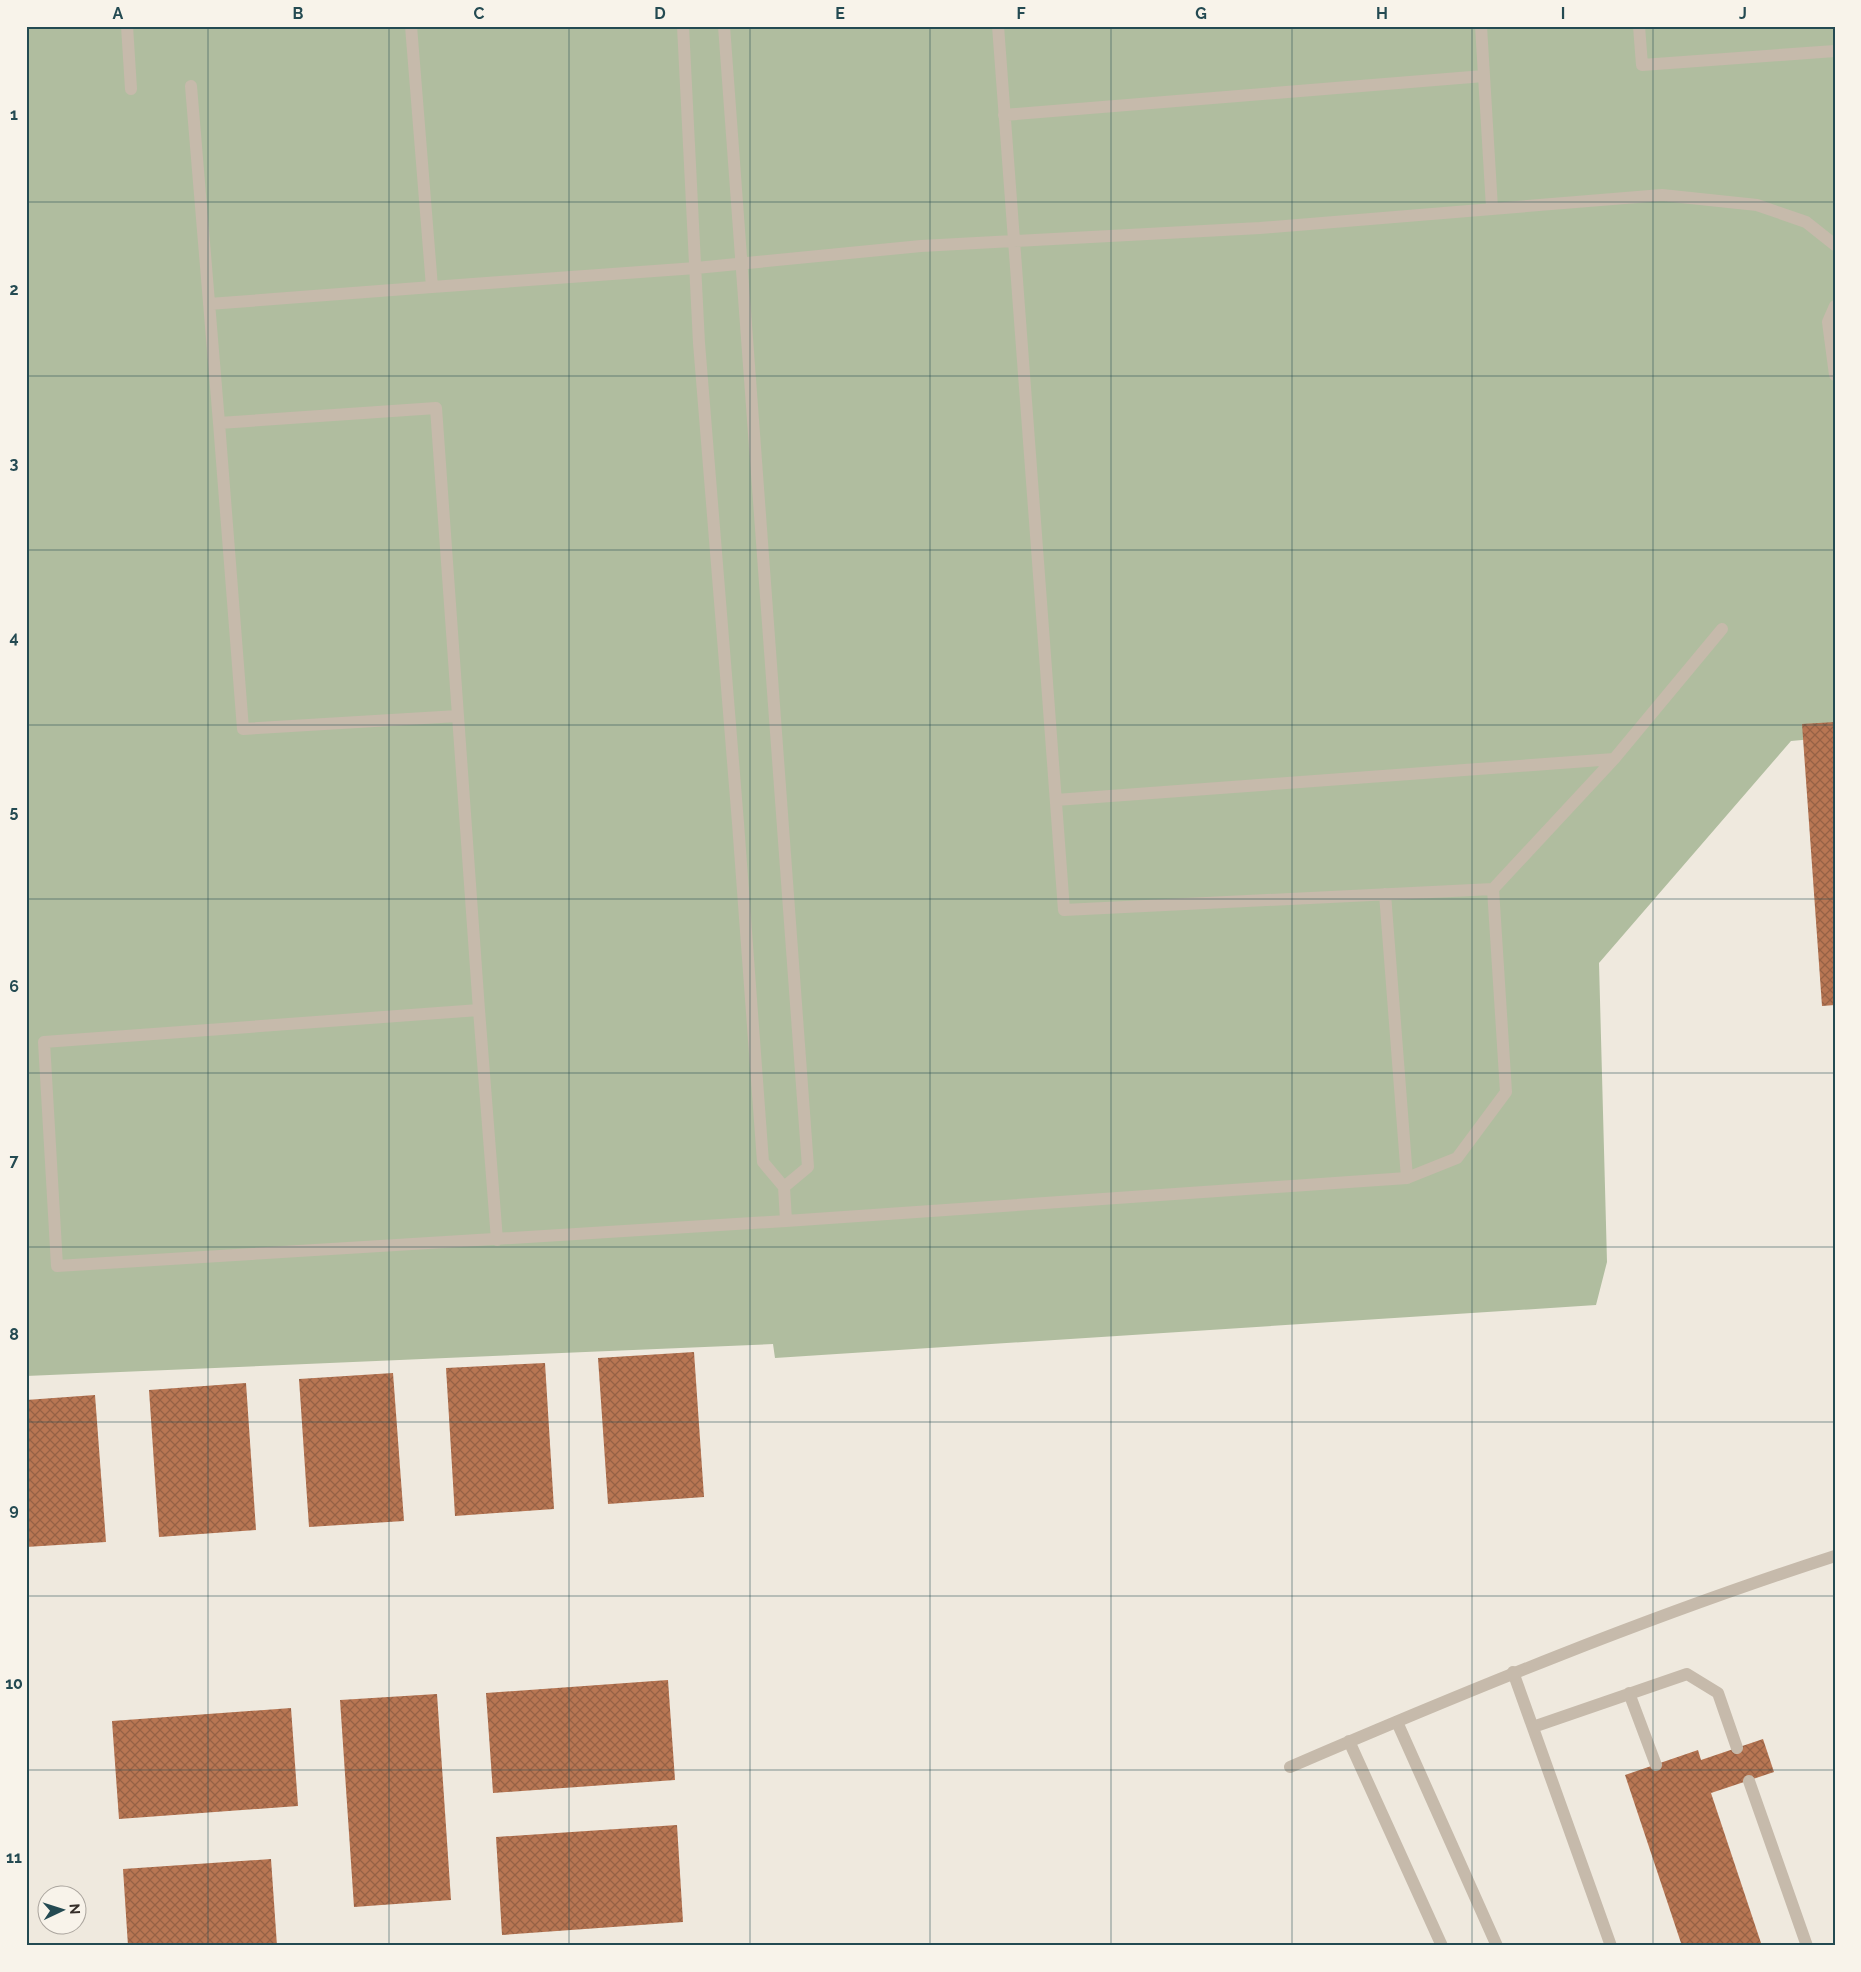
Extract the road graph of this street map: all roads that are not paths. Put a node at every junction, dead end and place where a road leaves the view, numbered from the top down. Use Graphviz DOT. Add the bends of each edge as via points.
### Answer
graph roads {
  1 [pos="127,26"];
  2 [pos="411,26"];
  3 [pos="683,26"];
  4 [pos="724,26"];
  5 [pos="998,26"];
  6 [pos="1481,26"];
  7 [pos="1639,26"];
  8 [pos="1835,51"];
  9 [pos="1484,76"];
  10 [pos="191,86"];
  11 [pos="131,89"];
  12 [pos="1004,115"];
  13 [pos="1492,208"];
  14 [pos="1013,241"];
  15 [pos="1835,244"];
  16 [pos="741,263"];
  17 [pos="696,268"];
  18 [pos="432,287"];
  19 [pos="208,304"];
  20 [pos="1835,306"];
  21 [pos="1835,375"];
  22 [pos="219,423"];
  23 [pos="1722,629"];
  24 [pos="458,716"];
  25 [pos="1614,758"];
  26 [pos="1056,800"];
  27 [pos="1493,889"];
  28 [pos="1385,894"];
  29 [pos="479,1010"];
  30 [pos="1407,1178"];
  31 [pos="784,1188"];
  32 [pos="786,1221"];
  33 [pos="496,1240"];
  34 [pos="1835,1556"];
  35 [pos="1513,1672"];
  36 [pos="1629,1693"];
  37 [pos="1397,1722"];
  38 [pos="1533,1727"];
  39 [pos="1349,1742"];
  40 [pos="1737,1748"];
  41 [pos="1656,1765"];
  42 [pos="1290,1767"];
  43 [pos="1748,1780"];
  44 [pos="1442,1946"];
  45 [pos="1496,1946"];
  46 [pos="1611,1946"];
  47 [pos="1806,1946"];
  1 -- 11 [label="street"];
  2 -- 18 [label="street"];
  3 -- 17 [label="street"];
  4 -- 16 [label="street"];
  5 -- 12 [label="street"];
  6 -- 9 [label="street"];
  7 -- 8 [label="street" via="1642,65"];
  9 -- 12 [label="street"];
  9 -- 13 [label="street"];
  10 -- 19 [label="street"];
  12 -- 14 [label="street"];
  13 -- 14 [label="street" via="1260,228"];
  13 -- 15 [label="street" via="1671,196 1757,205 1806,222"];
  14 -- 16 [label="street"];
  14 -- 26 [label="street"];
  16 -- 17 [label="street"];
  16 -- 31 [label="street" via="808,1167"];
  17 -- 18 [label="street"];
  17 -- 31 [label="street" via="699,343 763,1162"];
  18 -- 19 [label="street"];
  19 -- 22 [label="street"];
  20 -- 21 [label="street" via="1828,322"];
  22 -- 24 [label="street" via="243,728"];
  22 -- 24 [label="street" via="436,408"];
  23 -- 25 [label="street"];
  24 -- 29 [label="street"];
  25 -- 26 [label="street"];
  25 -- 27 [label="street"];
  26 -- 28 [label="street" via="1064,910"];
  27 -- 28 [label="street"];
  27 -- 30 [label="street" via="1506,1092 1457,1158"];
  28 -- 30 [label="street"];
  29 -- 33 [label="street"];
  29 -- 33 [label="street" via="44,1042 57,1266"];
  30 -- 32 [label="street"];
  31 -- 32 [label="street"];
  32 -- 33 [label="street"];
  34 -- 35 [label="street"];
  35 -- 37 [label="street"];
  35 -- 38 [label="street"];
  36 -- 38 [label="street"];
  36 -- 40 [label="street" via="1687,1674 1718,1693"];
  36 -- 41 [label="street"];
  37 -- 39 [label="street"];
  37 -- 45 [label="street"];
  38 -- 46 [label="street"];
  39 -- 42 [label="street"];
  39 -- 44 [label="street"];
  43 -- 47 [label="street"];
}
